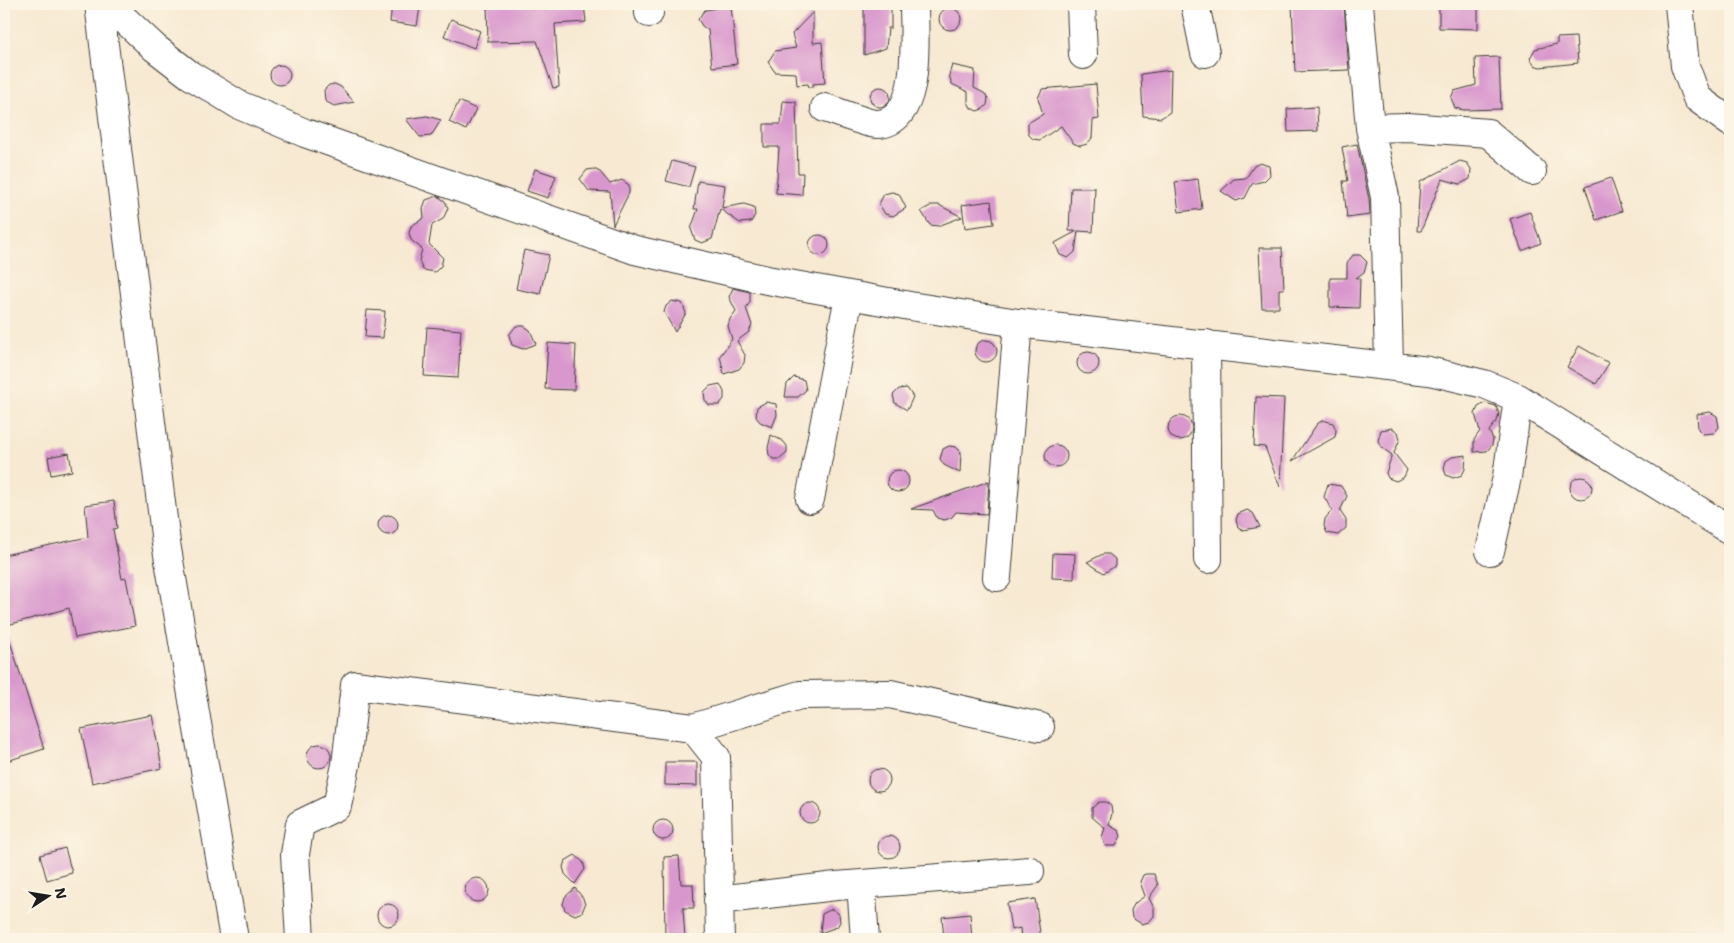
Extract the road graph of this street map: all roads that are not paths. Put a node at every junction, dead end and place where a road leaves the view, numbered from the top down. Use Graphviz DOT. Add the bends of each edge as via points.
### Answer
graph roads {
  1 [pos="99,4"];
  2 [pos="108,4"];
  3 [pos="914,4"];
  4 [pos="1081,4"];
  5 [pos="1195,4"];
  6 [pos="1358,4"];
  7 [pos="1679,4"];
  8 [pos="1205,53"];
  9 [pos="1082,55"];
  10 [pos="825,108"];
  11 [pos="1730,122"];
  12 [pos="1370,128"];
  13 [pos="1532,171"];
  14 [pos="849,296"];
  15 [pos="1018,322"];
  16 [pos="1206,344"];
  17 [pos="1390,365"];
  18 [pos="1518,398"];
  19 [pos="810,499"];
  20 [pos="1730,530"];
  21 [pos="1490,551"];
  22 [pos="1208,559"];
  23 [pos="997,577"];
  24 [pos="1040,727"];
  25 [pos="693,728"];
  26 [pos="1030,871"];
  27 [pos="861,884"];
  28 [pos="718,900"];
  29 [pos="234,939"];
  30 [pos="300,939"];
  31 [pos="720,939"];
  32 [pos="865,939"];
  1 -- 29 [label="street" via="166,543"];
  2 -- 14 [label="street" via="155,48 217,93 239,106 305,133 635,250"];
  3 -- 10 [label="street" via="912,87 905,105 891,121 876,124"];
  4 -- 9 [label="street"];
  5 -- 8 [label="street"];
  6 -- 12 [label="street"];
  7 -- 11 [label="street" via="1685,66 1697,98"];
  12 -- 13 [label="street" via="1408,127 1488,133"];
  12 -- 17 [label="street" via="1385,197"];
  14 -- 15 [label="street"];
  14 -- 19 [label="street"];
  15 -- 16 [label="street"];
  15 -- 23 [label="street"];
  16 -- 17 [label="street"];
  16 -- 22 [label="street"];
  17 -- 18 [label="street" via="1458,376"];
  18 -- 20 [label="street"];
  18 -- 21 [label="street" via="1507,476"];
  24 -- 25 [label="street" via="890,694 800,695"];
  25 -- 28 [label="street" via="716,757"];
  25 -- 30 [label="street" via="355,685 346,764 337,806 300,824 295,854"];
  26 -- 27 [label="street"];
  27 -- 28 [label="street"];
  27 -- 32 [label="street"];
  28 -- 31 [label="street"];
}
